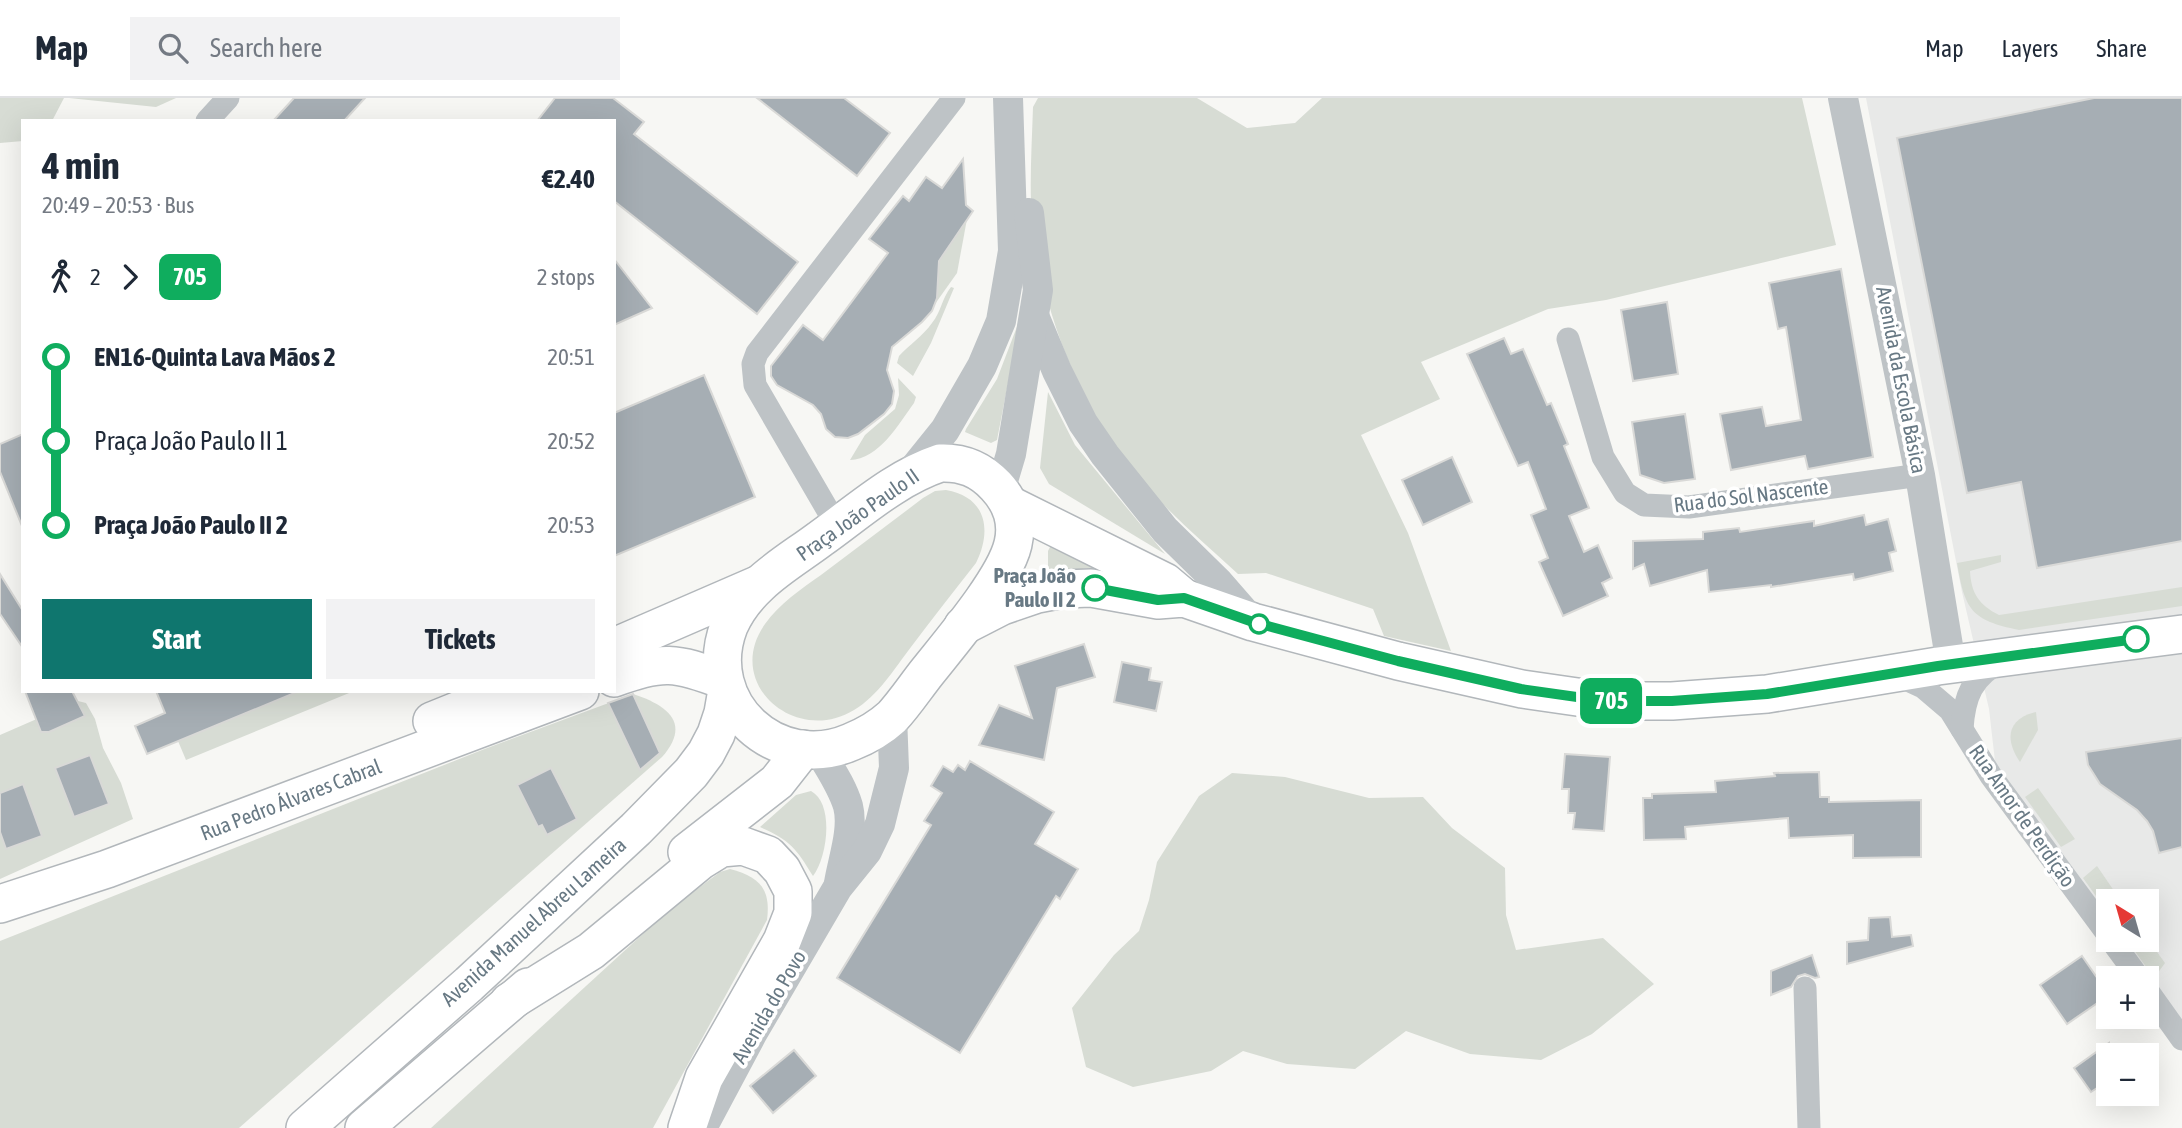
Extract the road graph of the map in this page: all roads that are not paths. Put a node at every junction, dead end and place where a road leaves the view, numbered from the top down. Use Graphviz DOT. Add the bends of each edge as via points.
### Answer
graph roads {
  1 [pos="228,98"];
  2 [pos="954,98"];
  3 [pos="1843,98"];
  4 [pos="1008,99"];
  5 [pos="209,119"];
  6 [pos="1034,318"];
  7 [pos="1568,339"];
  8 [pos="1920,474"];
  9 [pos="908,476"];
  10 [pos="1005,498"];
  11 [pos="837,526"];
  12 [pos="761,583"];
  13 [pos="1184,598"];
  14 [pos="1253,622"];
  15 [pos="963,626"];
  16 [pos="2182,634"];
  17 [pos="616,646"];
  18 [pos="2016,655"];
  19 [pos="1945,665"];
  20 [pos="1892,673"];
  21 [pos="616,677"];
  22 [pos="725,685"];
  23 [pos="501,693"];
  24 [pos="575,693"];
  25 [pos="892,716"];
  26 [pos="1956,720"];
  27 [pos="811,750"];
  28 [pos="838,887"];
  29 [pos="0,903"];
  30 [pos="2096,919"];
  31 [pos="1805,988"];
  32 [pos="509,1002"];
  33 [pos="2159,1007"];
  34 [pos="2182,1039"];
  35 [pos="305,1128"];
  36 [pos="364,1128"];
  37 [pos="687,1128"];
  38 [pos="702,1128"];
  39 [pos="1809,1128"];
  1 -- 5 [label="street"];
  2 -- 11 [label="street" via="753,364 755,386"];
  3 -- 8 [label="street, Avenida da Escola Básica"];
  4 -- 6 [label="street" via="1027,195 1038,290"];
  4 -- 9 [label="street" via="1013,251 1001,321 982,366 945,430"];
  6 -- 10 [label="street"];
  6 -- 14 [label="street" via="1083,424 1165,530"];
  7 -- 8 [label="street, Rua do Sol Nascente" via="1603,457 1625,494 1644,505 1689,507"];
  8 -- 19 [label="street, Avenida da Escola Básica" via="1944,620"];
  9 -- 10 [label="main road, Praça João Paulo II" via="940,463 958,463 981,472"];
  9 -- 11 [label="main road, Praça João Paulo II"];
  10 -- 13 [label="main road, Praça João Paulo II" via="1165,582"];
  10 -- 15 [label="main road" via="1015,531 1010,556"];
  11 -- 12 [label="main road, Praça João Paulo II"];
  12 -- 17 [label="main road"];
  12 -- 22 [label="main road, Praça João Paulo II" via="729,626 723,655"];
  13 -- 14 [label="main road"];
  13 -- 15 [label="main road" via="1158,600 1091,588 1063,589 1002,606"];
  14 -- 20 [label="main road" via="1521,689 1605,701 1767,694"];
  15 -- 25 [label="main road"];
  16 -- 18 [label="main road"];
  18 -- 19 [label="main road"];
  18 -- 26 [label="street, Rua Amor de Perdição" via="1983,673"];
  19 -- 20 [label="main road"];
  19 -- 26 [label="street, Rua Amor de Perdição"];
  20 -- 26 [label="street, Rua Amor de Perdição" via="1923,687"];
  21 -- 22 [label="main road" via="651,666 677,665"];
  22 -- 27 [label="main road" via="757,732 777,743"];
  22 -- 35 [label="main road, Avenida Manuel Abreu Lameira" via="716,734 691,773 468,984"];
  23 -- 29 [label="main road, Rua Pedro Álvares Cabral" via="100,855"];
  24 -- 29 [label="main road, Rua Pedro Álvares Cabral" via="107,869"];
  25 -- 27 [label="main road" via="877,730 841,747"];
  25 -- 28 [label="street, Avenida do Povo" via="894,768 880,824 867,851"];
  26 -- 30 [label="street, Rua Amor de Perdição" via="1990,776"];
  27 -- 28 [label="street, Avenida do Povo" via="840,786 848,808"];
  27 -- 32 [label="main road, Avenida Manuel Abreu Lameira"];
  28 -- 38 [label="street, Avenida do Povo"];
  31 -- 39 [label="street"];
  32 -- 36 [label="main road, Avenida Manuel Abreu Lameira"];
  32 -- 37 [label="main road" via="592,951 721,848 743,846 768,855 793,891 793,913 782,941 704,1079"];
  33 -- 34 [label="street"];
}
